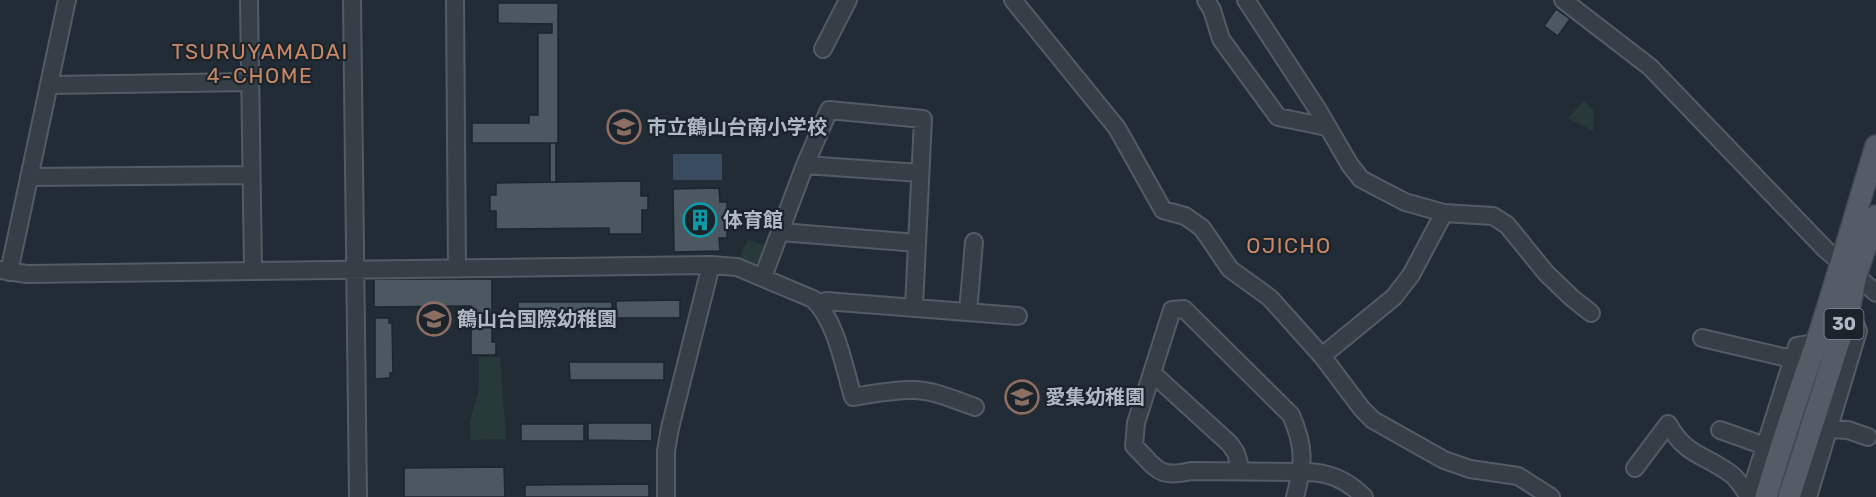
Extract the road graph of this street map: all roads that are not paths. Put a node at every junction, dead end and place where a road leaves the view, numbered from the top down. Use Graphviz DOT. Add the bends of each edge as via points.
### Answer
graph roads {
  1 [pos="67,0"];
  2 [pos="249,0"];
  3 [pos="352,0"];
  4 [pos="455,0"];
  5 [pos="848,0"];
  6 [pos="1013,0"];
  7 [pos="1206,0"];
  8 [pos="1246,0"];
  9 [pos="1563,0"];
  10 [pos="823,49"];
  11 [pos="249,82"];
  12 [pos="50,85"];
  13 [pos="1327,127"];
  14 [pos="1876,146"];
  15 [pos="805,165"];
  16 [pos="920,173"];
  17 [pos="251,175"];
  18 [pos="29,177"];
  19 [pos="1444,213"];
  20 [pos="1876,216"];
  21 [pos="781,232"];
  22 [pos="974,242"];
  23 [pos="917,243"];
  24 [pos="711,265"];
  25 [pos="457,268"];
  26 [pos="355,269"];
  27 [pos="1849,269"];
  28 [pos="253,270"];
  29 [pos="5,271"];
  30 [pos="763,277"];
  31 [pos="1876,293"];
  32 [pos="818,304"];
  33 [pos="914,307"];
  34 [pos="968,312"];
  35 [pos="1591,313"];
  36 [pos="1018,316"];
  37 [pos="1702,338"];
  38 [pos="1816,343"];
  39 [pos="1322,356"];
  40 [pos="1792,359"];
  41 [pos="1152,374"];
  42 [pos="975,407"];
  43 [pos="1720,430"];
  44 [pos="1819,431"];
  45 [pos="1868,437"];
  46 [pos="1765,446"];
  47 [pos="1635,468"];
  48 [pos="1241,471"];
  49 [pos="1302,472"];
  50 [pos="358,497"];
  51 [pos="666,497"];
  52 [pos="1295,497"];
  53 [pos="1364,497"];
  54 [pos="1551,497"];
  55 [pos="1749,497"];
  56 [pos="1789,497"];
  57 [pos="1808,497"];
  1 -- 12 [label="street"];
  2 -- 11 [label="street"];
  3 -- 26 [label="street"];
  4 -- 25 [label="street"];
  5 -- 10 [label="street"];
  6 -- 39 [label="street" via="1117,128 1163,210 1185,216 1202,228 1230,269 1270,298"];
  7 -- 13 [label="street" via="1221,39 1278,117"];
  8 -- 13 [label="street"];
  9 -- 27 [label="street" via="1650,67"];
  11 -- 12 [label="street"];
  11 -- 17 [label="street"];
  12 -- 18 [label="street"];
  13 -- 19 [label="street" via="1361,179 1405,202"];
  14 -- 27 [label="main road, 30"];
  15 -- 16 [label="street"];
  15 -- 16 [label="street" via="829,110 923,119"];
  15 -- 21 [label="street"];
  16 -- 23 [label="street"];
  17 -- 18 [label="street"];
  17 -- 28 [label="street"];
  18 -- 29 [label="street"];
  19 -- 35 [label="street" via="1492,216 1507,225 1546,273"];
  19 -- 39 [label="street" via="1411,275 1394,297"];
  20 -- 27 [label="main road, 30"];
  21 -- 23 [label="street"];
  21 -- 30 [label="street"];
  22 -- 34 [label="street"];
  23 -- 33 [label="street"];
  24 -- 25 [label="street"];
  24 -- 30 [label="street" via="737,267"];
  24 -- 51 [label="street" via="670,428"];
  25 -- 26 [label="street"];
  26 -- 28 [label="street"];
  26 -- 50 [label="street"];
  27 -- 31 [label="street"];
  27 -- 38 [label="main road, 30"];
  27 -- 44 [label="main road, 30" via="1849,310"];
  28 -- 29 [label="street" via="27,274"];
  30 -- 32 [label="street"];
  32 -- 33 [label="street" via="826,301"];
  32 -- 42 [label="street" via="827,317 853,397 916,390"];
  33 -- 34 [label="street"];
  34 -- 36 [label="street"];
  37 -- 40 [label="street" via="1720,350"];
  38 -- 40 [label="street" via="1797,346"];
  38 -- 55 [label="main road, 30" via="1787,425"];
  39 -- 54 [label="street" via="1373,420 1443,460 1470,469 1518,476"];
  40 -- 46 [label="street"];
  41 -- 48 [label="street" via="1230,444"];
  41 -- 48 [label="street" via="1136,423 1134,446 1162,473"];
  41 -- 49 [label="street" via="1172,310 1185,309 1291,415 1303,452"];
  43 -- 46 [label="street"];
  44 -- 45 [label="street" via="1848,430"];
  44 -- 56 [label="main road, 30"];
  44 -- 57 [label="street"];
  46 -- 55 [label="street"];
  47 -- 55 [label="street" via="1668,424 1690,452 1734,476"];
  48 -- 49 [label="street"];
  49 -- 52 [label="street"];
  49 -- 53 [label="street" via="1329,474 1353,486"];
}
